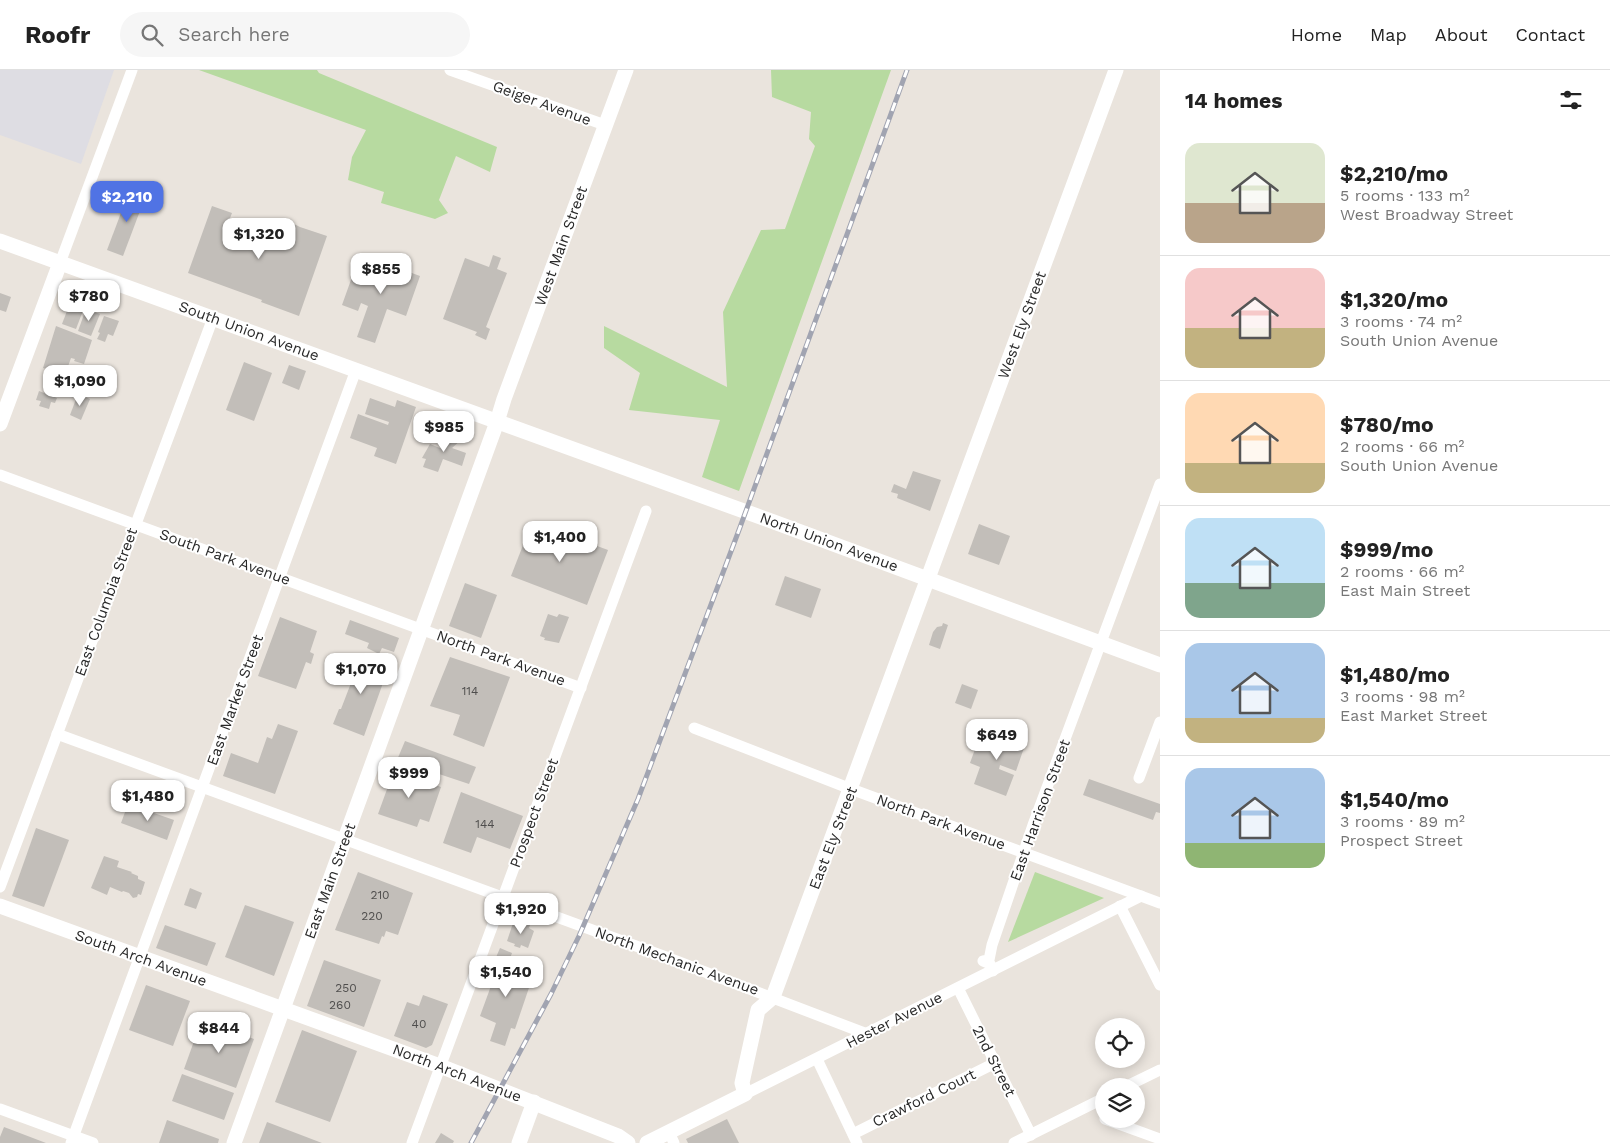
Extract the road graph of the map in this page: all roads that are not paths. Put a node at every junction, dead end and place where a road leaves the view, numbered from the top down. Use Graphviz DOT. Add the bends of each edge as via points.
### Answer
graph roads {
  1 [pos="132,70"];
  2 [pos="450,70"];
  3 [pos="626,70"];
  4 [pos="1116,70"];
  5 [pos="465,72"];
  6 [pos="605,125"];
  7 [pos="0,241"];
  8 [pos="60,263"];
  9 [pos="213,318"];
  10 [pos="356,370"];
  11 [pos="497,422"];
  12 [pos="0,424"];
  13 [pos="0,474"];
  14 [pos="1160,484"];
  15 [pos="646,511"];
  16 [pos="136,524"];
  17 [pos="280,577"];
  18 [pos="928,579"];
  19 [pos="421,629"];
  20 [pos="1101,643"];
  21 [pos="1160,665"];
  22 [pos="581,688"];
  23 [pos="1160,722"];
  24 [pos="694,728"];
  25 [pos="57,734"];
  26 [pos="1139,778"];
  27 [pos="202,788"];
  28 [pos="851,789"];
  29 [pos="344,840"];
  30 [pos="1024,852"];
  31 [pos="0,887"];
  32 [pos="1141,896"];
  33 [pos="503,898"];
  34 [pos="1160,903"];
  35 [pos="0,906"];
  36 [pos="1120,906"];
  37 [pos="140,958"];
  38 [pos="993,971"];
  39 [pos="1160,985"];
  40 [pos="958,988"];
  41 [pos="773,997"];
  42 [pos="283,1010"];
  43 [pos="867,1034"];
  44 [pos="817,1059"];
  45 [pos="995,1063"];
  46 [pos="440,1066"];
  47 [pos="1160,1070"];
  48 [pos="1144,1078"];
  49 [pos="745,1094"];
  50 [pos="534,1102"];
  51 [pos="1095,1103"];
  52 [pos="1085,1108"];
  53 [pos="0,1109"];
  54 [pos="1095,1114"];
  55 [pos="1129,1128"];
  56 [pos="1031,1134"];
  57 [pos="671,1138"];
  58 [pos="855,1138"];
  59 [pos="1160,1139"];
  60 [pos="73,1140"];
  61 [pos="93,1143"];
  62 [pos="234,1143"];
  63 [pos="412,1143"];
  64 [pos="519,1143"];
  65 [pos="628,1143"];
  66 [pos="647,1143"];
  67 [pos="1014,1143"];
  1 -- 8 [label="street"];
  2 -- 5 [label="street, Geiger Avenue"];
  3 -- 6 [label="street, West Main Street"];
  4 -- 18 [label="street, West Ely Street"];
  5 -- 6 [label="street, Geiger Avenue"];
  6 -- 11 [label="street, West Main Street"];
  7 -- 8 [label="street, South Union Avenue"];
  8 -- 9 [label="street, South Union Avenue"];
  8 -- 12 [label="street"];
  9 -- 10 [label="street, South Union Avenue"];
  9 -- 16 [label="street, East Columbia Street"];
  10 -- 11 [label="street, South Union Avenue"];
  10 -- 17 [label="street, East Market Street"];
  11 -- 18 [label="street, North Union Avenue"];
  11 -- 19 [label="street, East Main Street"];
  13 -- 16 [label="street, South Park Avenue"];
  14 -- 20 [label="street, East Harrison Street"];
  15 -- 22 [label="street, Prospect Street"];
  16 -- 17 [label="street, South Park Avenue"];
  16 -- 25 [label="street, East Columbia Street"];
  17 -- 19 [label="street, South Park Avenue"];
  17 -- 27 [label="street, East Market Street"];
  18 -- 20 [label="street, North Union Avenue"];
  18 -- 28 [label="street, East Ely Street"];
  19 -- 22 [label="street, North Park Avenue"];
  19 -- 29 [label="street, East Main Street"];
  20 -- 21 [label="street, North Union Avenue"];
  20 -- 30 [label="street, East Harrison Street"];
  22 -- 33 [label="street, Prospect Street"];
  23 -- 26 [label="street"];
  24 -- 28 [label="street, North Park Avenue"];
  25 -- 27 [label="street, North Mechanic Avenue"];
  25 -- 31 [label="street, East Columbia Street"];
  27 -- 29 [label="street, North Mechanic Avenue"];
  27 -- 37 [label="street, East Market Street"];
  28 -- 30 [label="street, North Park Avenue"];
  28 -- 41 [label="street, East Ely Street"];
  29 -- 33 [label="street, North Mechanic Avenue"];
  29 -- 42 [label="street, East Main Street"];
  30 -- 32 [label="street, North Park Avenue"];
  30 -- 38 [label="street, East Harrison Street" via="989,960 983,961 990,964"];
  32 -- 34 [label="street, North Park Avenue"];
  32 -- 36 [label="street, Hester Avenue"];
  33 -- 41 [label="street, North Mechanic Avenue"];
  33 -- 46 [label="street, Prospect Street"];
  35 -- 37 [label="street, South Arch Avenue"];
  36 -- 38 [label="street, Hester Avenue"];
  36 -- 39 [label="street"];
  37 -- 42 [label="street, South Arch Avenue"];
  37 -- 60 [label="street, East Market Street"];
  38 -- 40 [label="street, Hester Avenue"];
  40 -- 43 [label="street, Hester Avenue"];
  40 -- 45 [label="street, 2nd Street"];
  41 -- 43 [label="street, North Mechanic Avenue"];
  41 -- 49 [label="street, East Ely Street" via="758,1010 742,1083"];
  42 -- 46 [label="street, North Arch Avenue"];
  42 -- 62 [label="street, East Main Street"];
  43 -- 44 [label="street, Hester Avenue"];
  44 -- 49 [label="street, Hester Avenue"];
  44 -- 58 [label="street"];
  45 -- 56 [label="street, 2nd Street"];
  45 -- 58 [label="street, Crawford Court"];
  46 -- 50 [label="street, North Arch Avenue"];
  46 -- 63 [label="street, Prospect Street"];
  47 -- 48 [label="street"];
  49 -- 57 [label="street, Hester Avenue"];
  50 -- 64 [label="street"];
  50 -- 65 [label="street, North Arch Avenue"];
  51 -- 52 [label="street"];
  52 -- 54 [label="street"];
  52 -- 56 [label="street"];
  53 -- 60 [label="street"];
  55 -- 59 [label="street"];
  56 -- 67 [label="street"];
  57 -- 66 [label="street, Hester Avenue"];
  60 -- 61 [label="street"];
}
